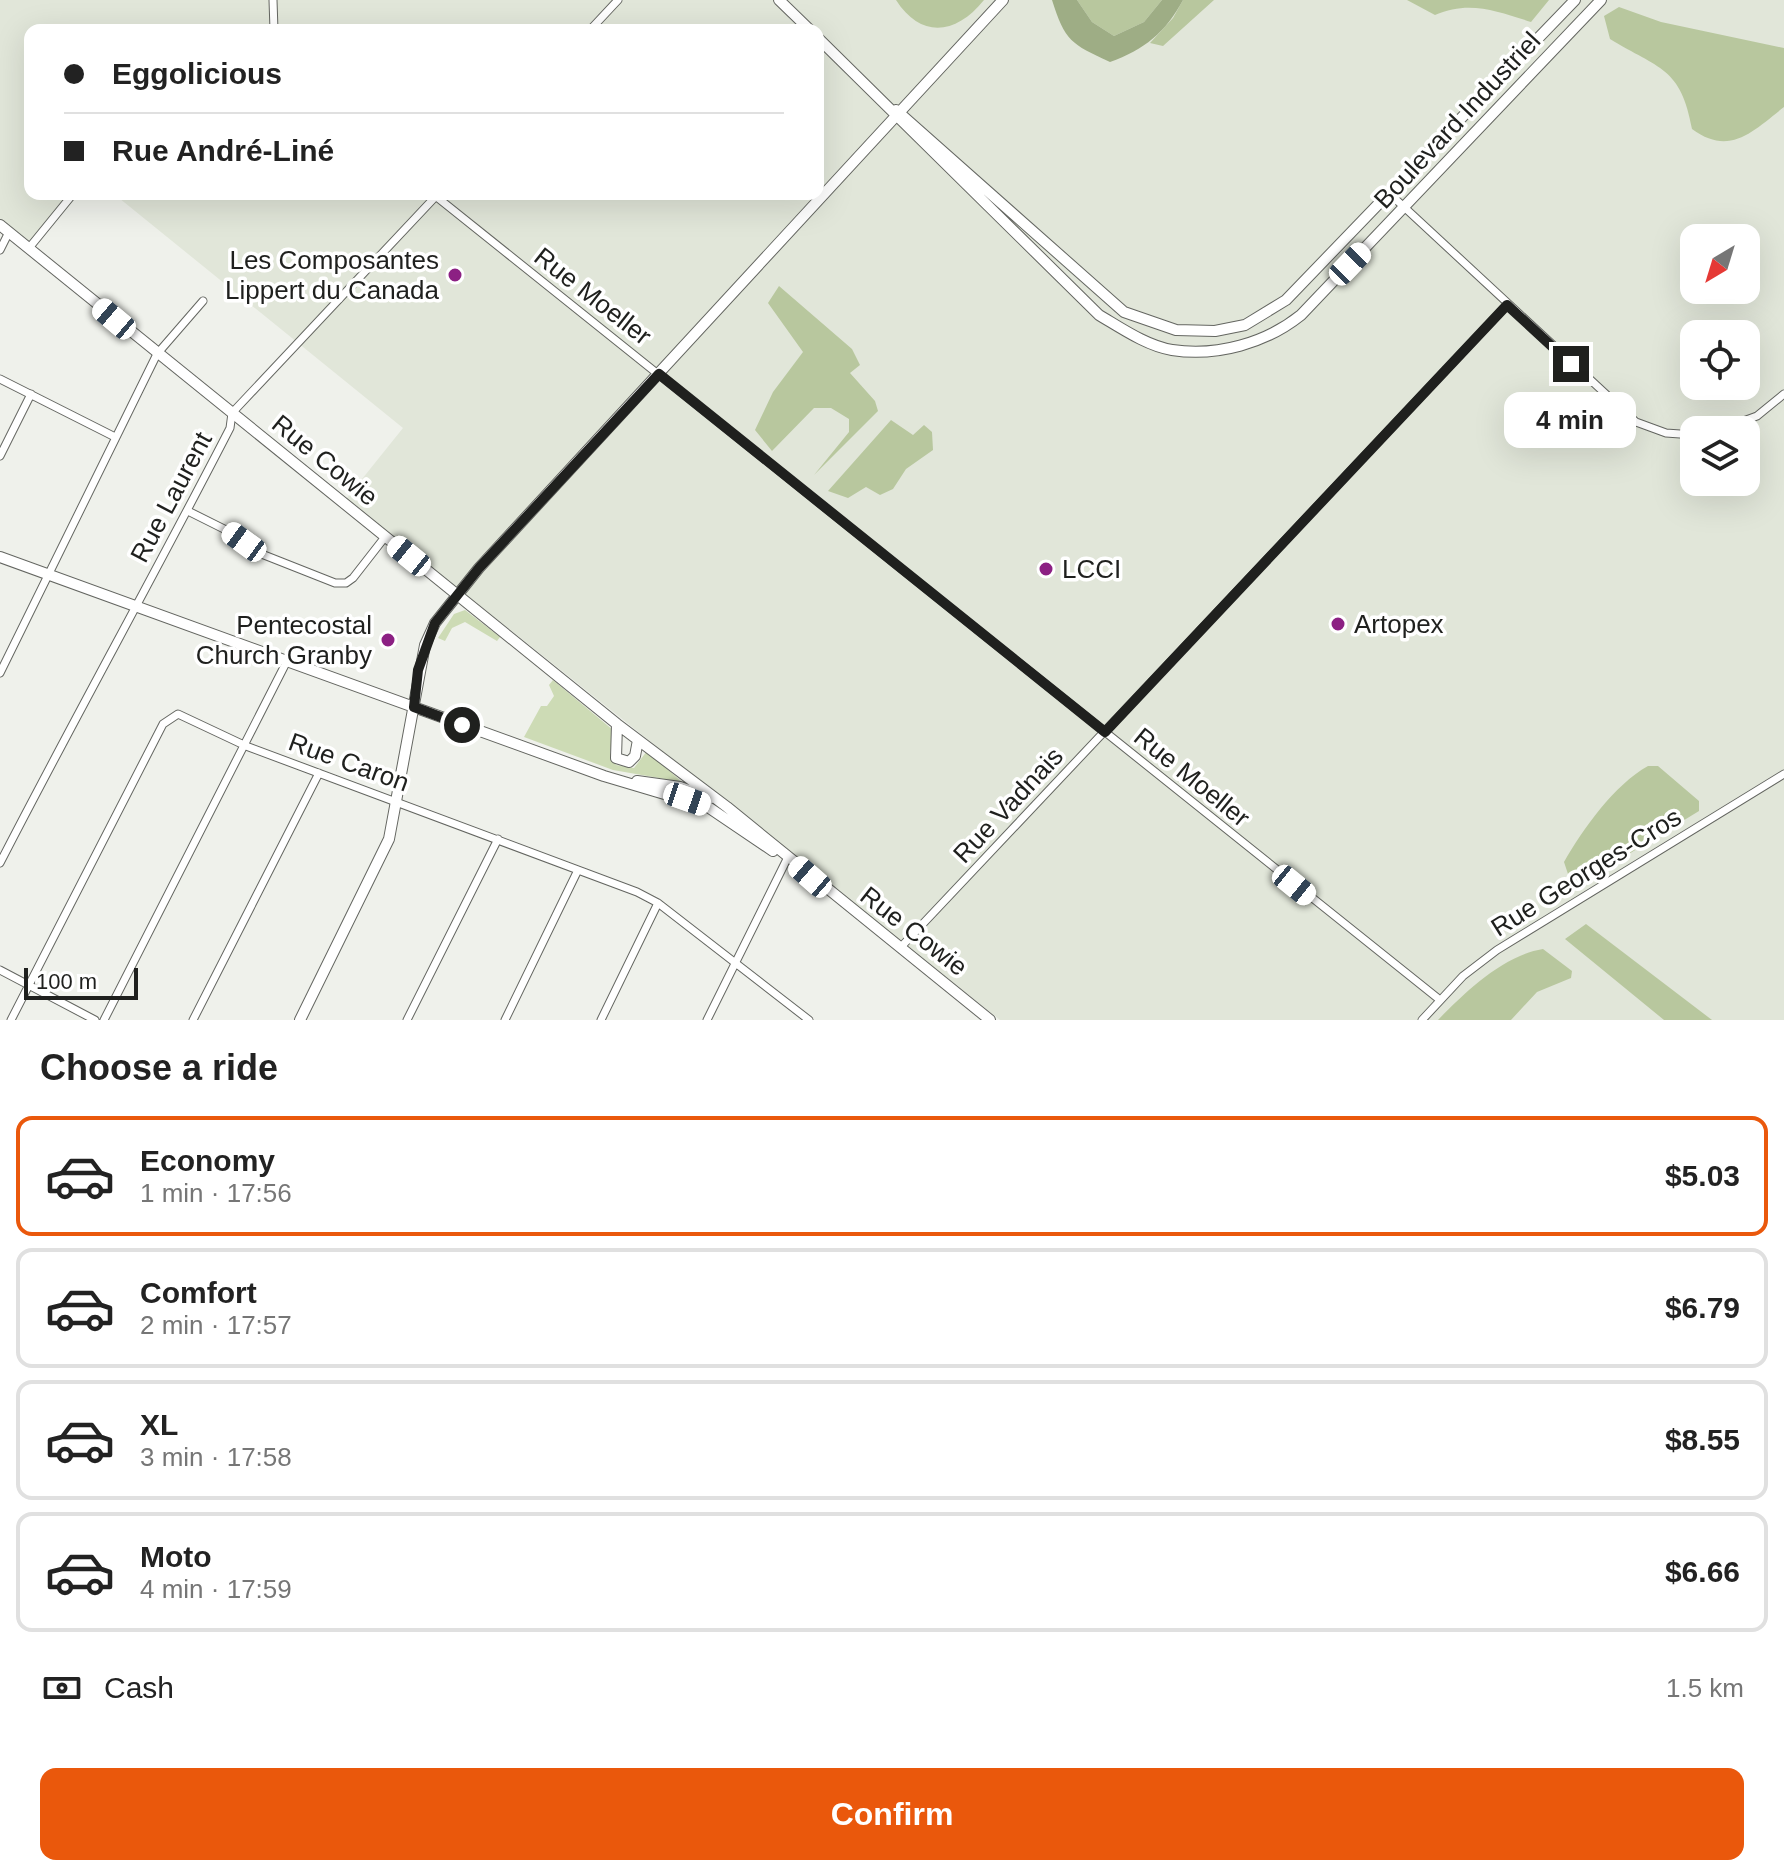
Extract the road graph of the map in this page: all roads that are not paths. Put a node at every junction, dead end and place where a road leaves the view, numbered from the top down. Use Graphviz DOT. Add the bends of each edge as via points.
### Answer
graph roads {
  1 [pos="273,0"];
  2 [pos="618,0"];
  3 [pos="779,0"];
  4 [pos="1003,0"];
  5 [pos="1575,0"];
  6 [pos="1601,0"];
  7 [pos="274,24"];
  8 [pos="596,24"];
  9 [pos="804,24"];
  10 [pos="824,44"];
  11 [pos="896,113"];
  12 [pos="824,192"];
  13 [pos="1390,194"];
  14 [pos="68,200"];
  15 [pos="430,200"];
  16 [pos="441,200"];
  17 [pos="817,200"];
  18 [pos="1403,210"];
  19 [pos="4,228"];
  20 [pos="29,248"];
  21 [pos="0,250"];
  22 [pos="203,301"];
  23 [pos="1507,305"];
  24 [pos="157,354"];
  25 [pos="659,374"];
  26 [pos="0,379"];
  27 [pos="31,394"];
  28 [pos="1784,394"];
  29 [pos="232,413"];
  30 [pos="1757,416"];
  31 [pos="1680,434"];
  32 [pos="115,437"];
  33 [pos="0,456"];
  34 [pos="188,511"];
  35 [pos="385,537"];
  36 [pos="0,557"];
  37 [pos="49,575"];
  38 [pos="457,594"];
  39 [pos="136,606"];
  40 [pos="287,661"];
  41 [pos="0,673"];
  42 [pos="414,707"];
  43 [pos="617,724"];
  44 [pos="1105,732"];
  45 [pos="638,740"];
  46 [pos="246,746"];
  47 [pos="319,773"];
  48 [pos="1784,774"];
  49 [pos="604,776"];
  50 [pos="399,802"];
  51 [pos="727,807"];
  52 [pos="498,839"];
  53 [pos="786,861"];
  54 [pos="0,863"];
  55 [pos="578,870"];
  56 [pos="810,877"];
  57 [pos="658,903"];
  58 [pos="900,948"];
  59 [pos="736,962"];
  60 [pos="0,970"];
  61 [pos="29,986"];
  62 [pos="1440,1000"];
  63 [pos="987,1019"];
  64 [pos="11,1020"];
  65 [pos="95,1020"];
  66 [pos="104,1020"];
  67 [pos="193,1020"];
  68 [pos="300,1020"];
  69 [pos="407,1020"];
  70 [pos="505,1020"];
  71 [pos="601,1020"];
  72 [pos="707,1020"];
  73 [pos="809,1020"];
  74 [pos="1422,1020"];
  1 -- 7 [label="street"];
  2 -- 8 [label="street"];
  3 -- 9 [label="street"];
  4 -- 11 [label="street"];
  5 -- 13 [label="street, Boulevard Industriel"];
  6 -- 18 [label="street, Boulevard Industriel"];
  10 -- 11 [label="street, Boulevard Industriel"];
  11 -- 12 [label="street"];
  11 -- 13 [label="street, Boulevard Industriel" via="1124,312 1176,330 1215,331 1245,325 1272,311"];
  11 -- 18 [label="street, Boulevard Industriel" via="1099,315 1171,350 1213,351 1282,330"];
  13 -- 18 [label="street"];
  14 -- 20 [label="street"];
  15 -- 29 [label="street, Rue Laurent"];
  16 -- 25 [label="street, Rue Moeller"];
  17 -- 25 [label="street"];
  18 -- 23 [label="street"];
  19 -- 20 [label="street, Rue Cowie"];
  19 -- 21 [label="street"];
  20 -- 24 [label="street, Rue Cowie"];
  22 -- 24 [label="street"];
  23 -- 31 [label="street" via="1636,422"];
  23 -- 44 [label="street, Rue Vadnais"];
  24 -- 29 [label="street, Rue Cowie"];
  24 -- 32 [label="street"];
  25 -- 38 [label="street"];
  25 -- 44 [label="street, Rue Moeller"];
  26 -- 27 [label="street"];
  27 -- 32 [label="street"];
  27 -- 33 [label="street"];
  28 -- 30 [label="street"];
  29 -- 34 [label="street, Rue Laurent" via="230,428"];
  29 -- 35 [label="street, Rue Cowie"];
  32 -- 37 [label="street"];
  34 -- 35 [label="street" via="259,553 335,583 353,578"];
  34 -- 39 [label="street, Rue Laurent"];
  35 -- 38 [label="street, Rue Cowie"];
  36 -- 37 [label="street"];
  37 -- 39 [label="street"];
  37 -- 41 [label="street"];
  38 -- 42 [label="street" via="425,645"];
  38 -- 43 [label="street, Rue Cowie"];
  39 -- 40 [label="street"];
  39 -- 54 [label="street, Rue Laurent"];
  40 -- 42 [label="street"];
  40 -- 46 [label="street"];
  42 -- 49 [label="street"];
  42 -- 50 [label="street"];
  43 -- 45 [label="street, Rue Cowie"];
  43 -- 45 [label="street" via="616,758 629,762"];
  44 -- 58 [label="street, Rue Vadnais"];
  44 -- 62 [label="street, Rue Moeller"];
  45 -- 51 [label="street, Rue Cowie"];
  46 -- 47 [label="street, Rue Caron"];
  46 -- 61 [label="street, Rue Caron" via="186,715 169,717"];
  46 -- 66 [label="street"];
  47 -- 50 [label="street, Rue Caron"];
  47 -- 67 [label="street"];
  48 -- 62 [label="street, Rue Georges-Cros" via="1497,950"];
  49 -- 51 [label="street" via="680,787"];
  49 -- 53 [label="street, Rue Cowie" via="708,807"];
  50 -- 52 [label="street, Rue Caron"];
  50 -- 68 [label="street" via="383,855"];
  51 -- 56 [label="street, Rue Cowie"];
  52 -- 55 [label="street, Rue Caron"];
  52 -- 69 [label="street"];
  53 -- 56 [label="street, Rue Cowie"];
  53 -- 59 [label="street"];
  55 -- 57 [label="street, Rue Caron"];
  55 -- 70 [label="street"];
  56 -- 58 [label="street, Rue Cowie"];
  57 -- 59 [label="street, Rue Caron"];
  57 -- 71 [label="street"];
  58 -- 63 [label="street, Rue Cowie"];
  59 -- 72 [label="street"];
  59 -- 73 [label="street, Rue Caron"];
  60 -- 61 [label="street"];
  61 -- 64 [label="street, Rue Caron"];
  61 -- 65 [label="street"];
  62 -- 74 [label="street, Rue Georges-Cros"];
}
